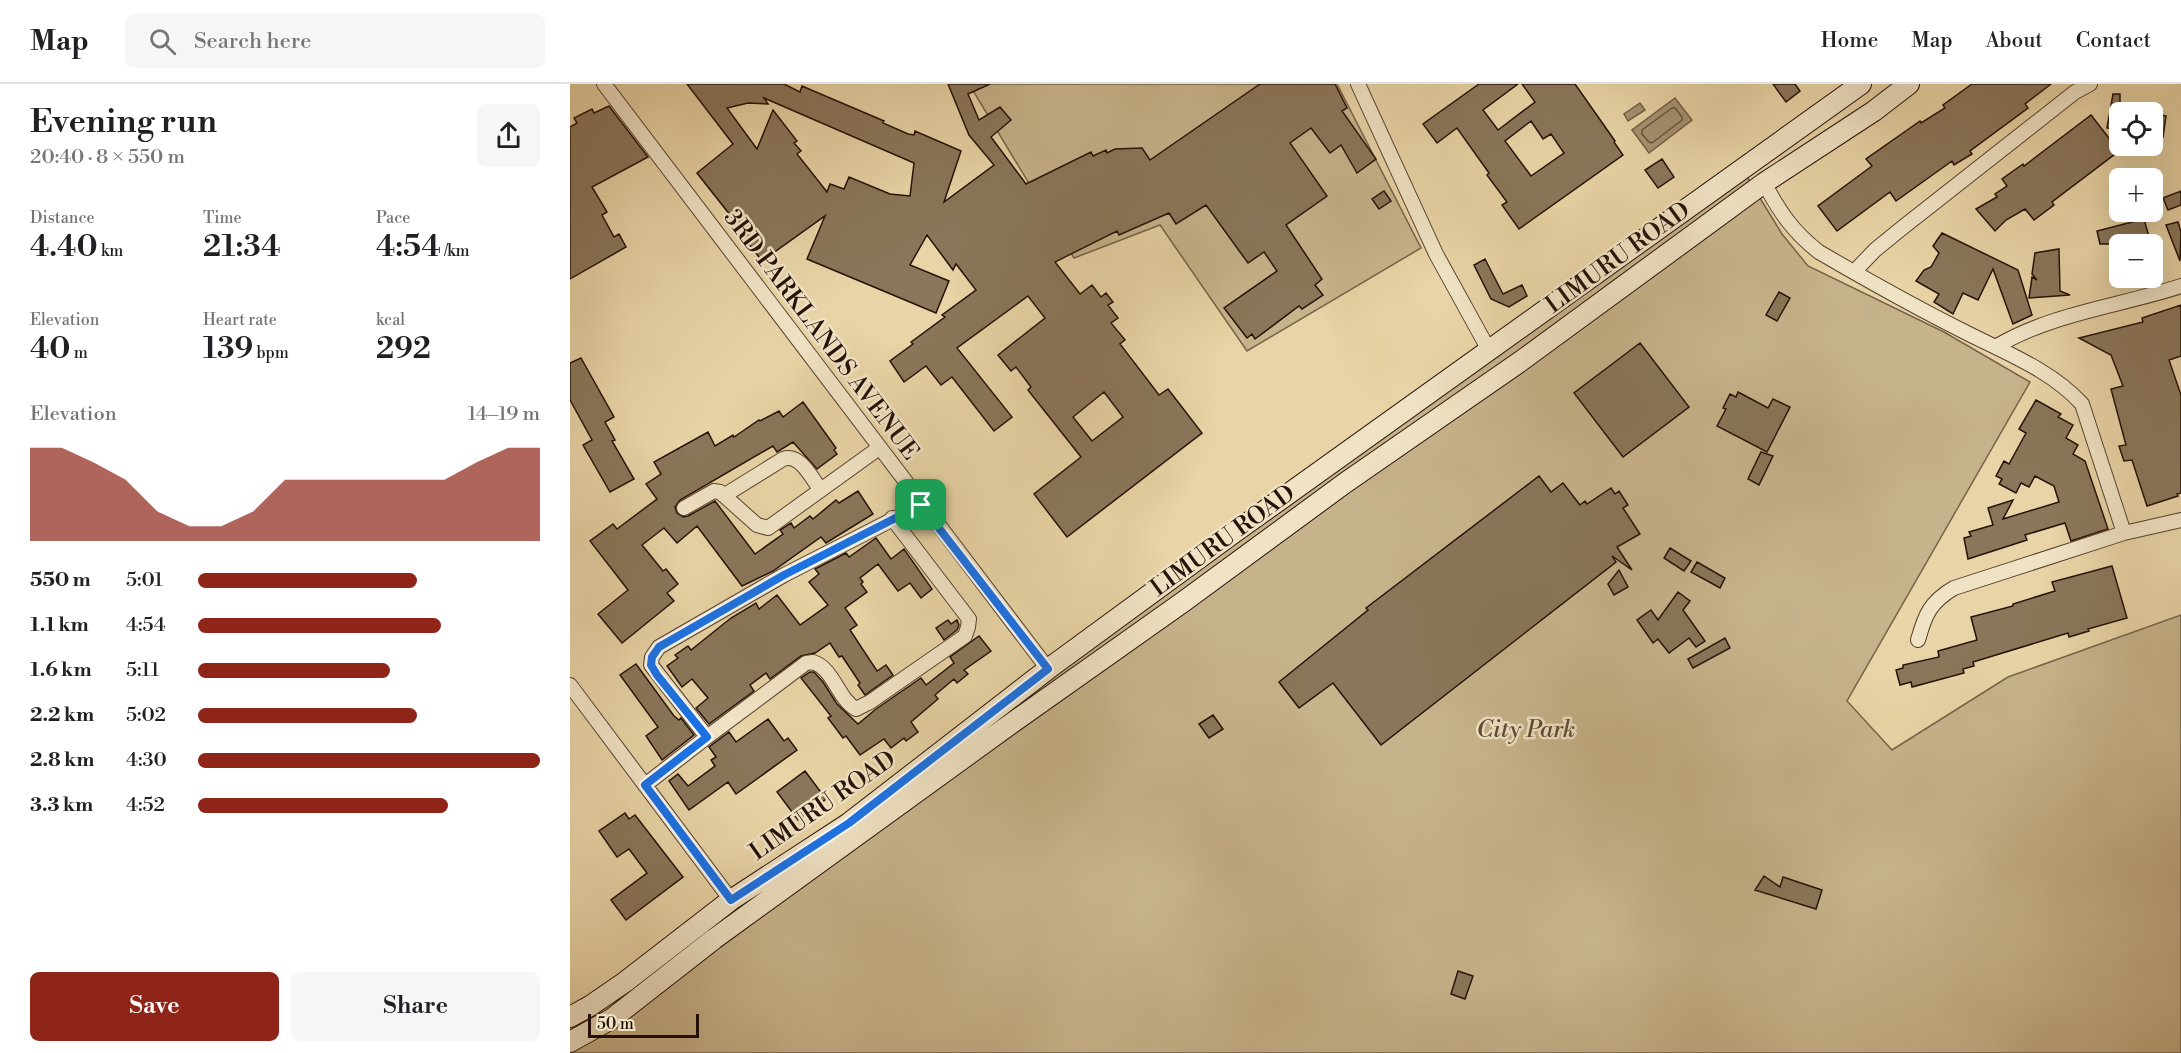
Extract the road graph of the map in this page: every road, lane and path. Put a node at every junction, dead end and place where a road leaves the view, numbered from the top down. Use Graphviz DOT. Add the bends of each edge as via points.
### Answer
graph roads {
  1 [pos="604,84"];
  2 [pos="1358,84"];
  3 [pos="1862,84"];
  4 [pos="1909,84"];
  5 [pos="2090,84"];
  6 [pos="1764,183"];
  7 [pos="1854,272"];
  8 [pos="2181,286"];
  9 [pos="1997,346"];
  10 [pos="1490,352"];
  11 [pos="879,448"];
  12 [pos="820,489"];
  13 [pos="725,495"];
  14 [pos="921,505"];
  15 [pos="684,508"];
  16 [pos="892,518"];
  17 [pos="2181,520"];
  18 [pos="2124,533"];
  19 [pos="1918,640"];
  20 [pos="1048,669"];
  21 [pos="570,685"];
  22 [pos="1060,689"];
  23 [pos="707,737"];
  24 [pos="645,785"];
  25 [pos="731,900"];
  26 [pos="570,1017"];
  27 [pos="570,1042"];
  1 -- 11 [label="street, 3RD PARKLANDS AVENUE"];
  2 -- 10 [label="street" via="1436,254"];
  3 -- 10 [label="main road, LIMURU ROAD"];
  4 -- 6 [label="main road, LIMURU ROAD"];
  5 -- 7 [label="street" via="1902,228"];
  6 -- 7 [label="street" via="1785,220 1801,238"];
  6 -- 22 [label="main road, LIMURU ROAD"];
  7 -- 9 [label="street"];
  8 -- 9 [label="street" via="2047,322"];
  9 -- 18 [label="street" via="2068,388 2082,404"];
  10 -- 20 [label="main road, LIMURU ROAD"];
  11 -- 12 [label="street"];
  11 -- 14 [label="street, 3RD PARKLANDS AVENUE"];
  12 -- 13 [label="street" via="768,528 757,525"];
  12 -- 13 [label="street" via="796,458 790,456"];
  13 -- 15 [label="street" via="714,491"];
  14 -- 16 [label="street"];
  14 -- 20 [label="street, 3RD PARKLANDS AVENUE"];
  16 -- 23 [label="street" via="659,647 651,665"];
  16 -- 23 [label="street" via="969,619 964,636 856,709 848,704 824,668 806,663"];
  17 -- 18 [label="street"];
  18 -- 19 [label="street" via="1954,588 1928,612"];
  20 -- 22 [label="main road"];
  20 -- 25 [label="main road, LIMURU ROAD" via="849,823"];
  21 -- 24 [label="street"];
  22 -- 27 [label="main road, LIMURU ROAD" via="723,933 613,1018"];
  23 -- 24 [label="street"];
  24 -- 25 [label="street"];
  25 -- 26 [label="main road, LIMURU ROAD" via="625,982"];
}
